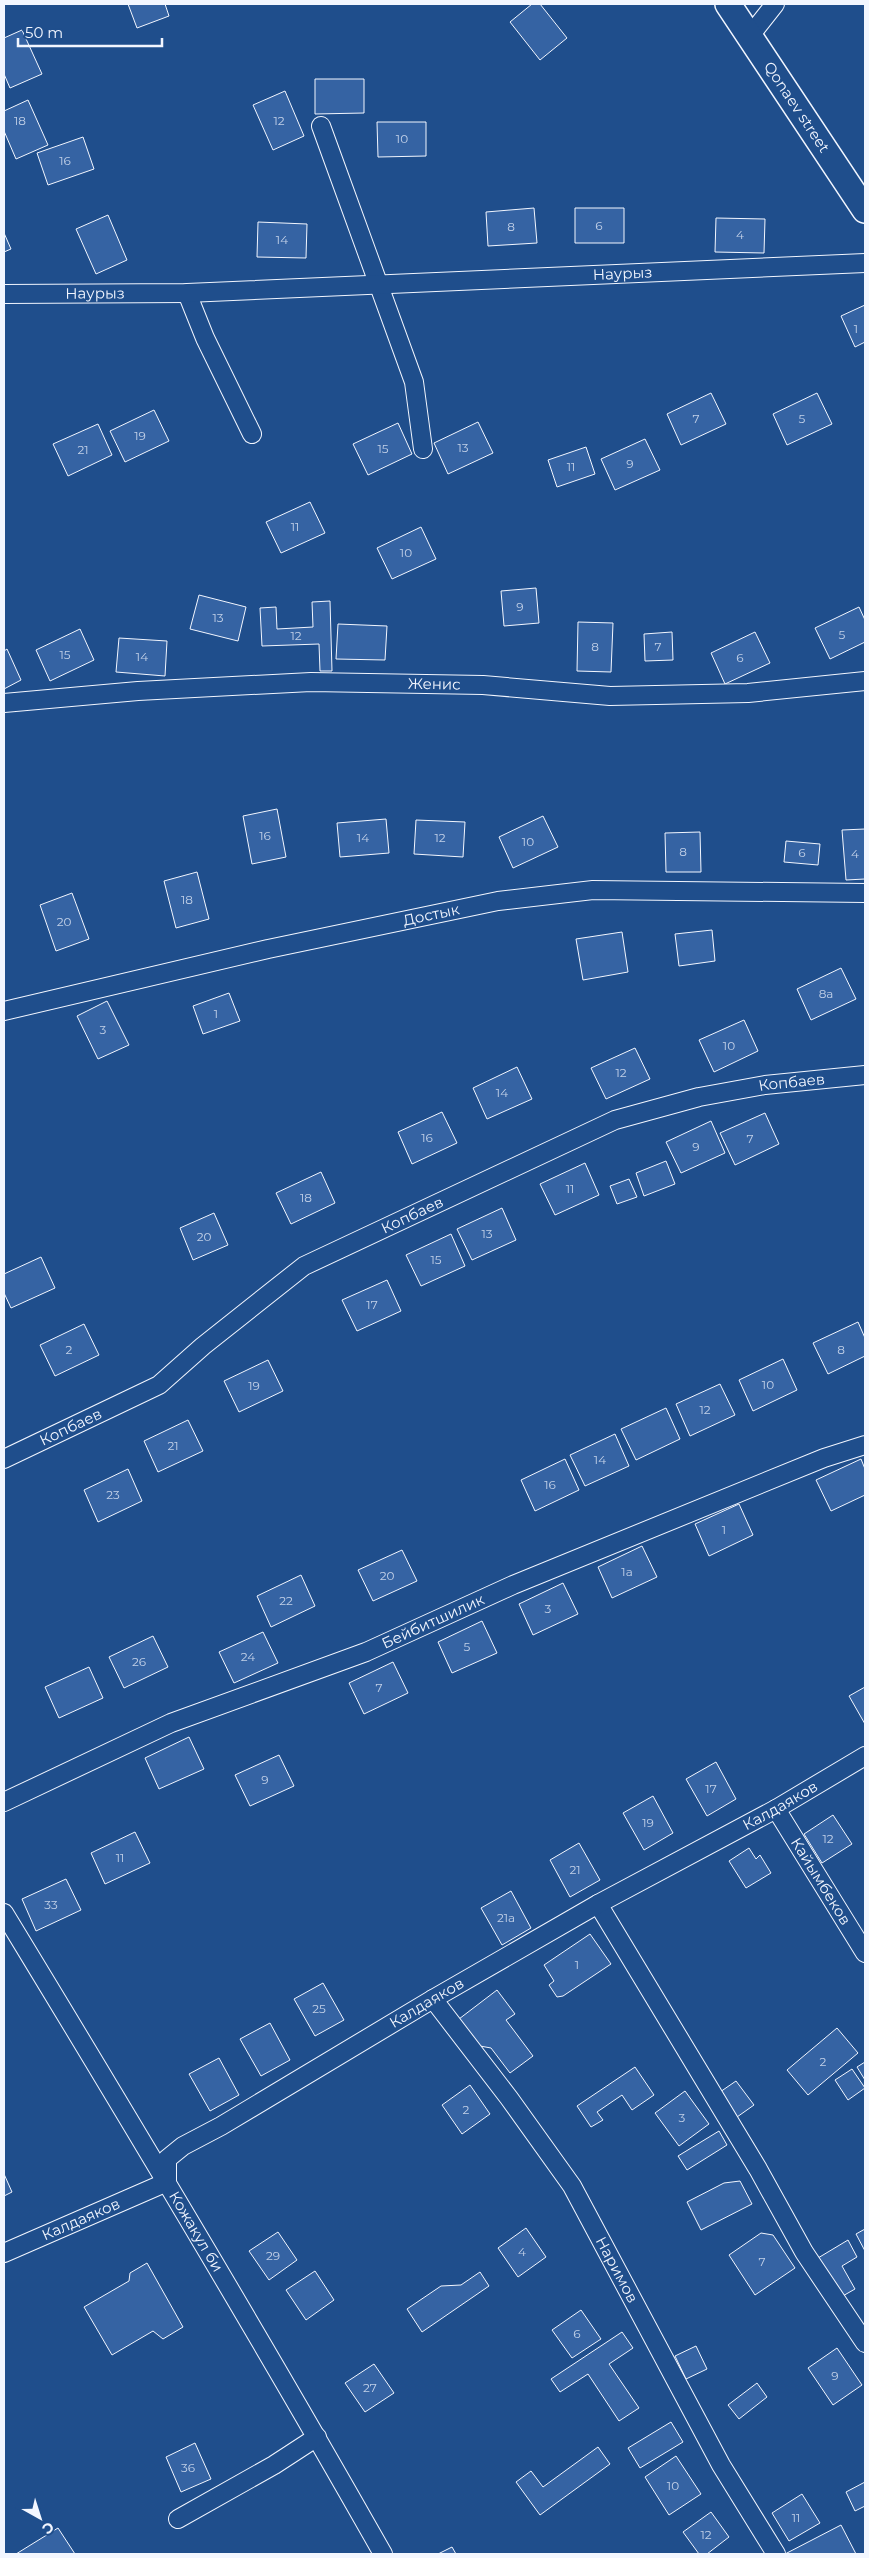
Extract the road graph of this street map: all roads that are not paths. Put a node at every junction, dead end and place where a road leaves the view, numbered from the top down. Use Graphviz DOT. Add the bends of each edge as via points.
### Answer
graph roads {
  1 [pos="728,4"];
  2 [pos="775,4"];
  3 [pos="749,37"];
  4 [pos="322,126"];
  5 [pos="865,210"];
  6 [pos="865,263"];
  7 [pos="379,285"];
  8 [pos="187,293"];
  9 [pos="4,294"];
  10 [pos="252,434"];
  11 [pos="423,449"];
  12 [pos="865,681"];
  13 [pos="4,703"];
  14 [pos="865,893"];
  15 [pos="4,1011"];
  16 [pos="865,1075"];
  17 [pos="865,1445"];
  18 [pos="4,1459"];
  19 [pos="865,1756"];
  20 [pos="4,1802"];
  21 [pos="776,1809"];
  22 [pos="598,1904"];
  23 [pos="4,1913"];
  24 [pos="865,1953"];
  25 [pos="433,1999"];
  26 [pos="167,2182"];
  27 [pos="4,2253"];
  28 [pos="865,2343"];
  29 [pos="317,2437"];
  30 [pos="178,2519"];
  31 [pos="383,2554"];
  32 [pos="776,2554"];
  1 -- 3 [label="main road, Qonaev street"];
  2 -- 3 [label="street"];
  3 -- 5 [label="main road, Qonaev street"];
  4 -- 7 [label="street"];
  6 -- 7 [label="street, Наурыз"];
  7 -- 8 [label="street, Наурыз"];
  7 -- 11 [label="street" via="414,382"];
  8 -- 9 [label="street, Наурыз"];
  8 -- 10 [label="street"];
  12 -- 13 [label="street, Женис" via="748,693 610,696 483,685 311,682 138,691"];
  14 -- 15 [label="street, Достык" via="593,890 498,901 277,947"];
  16 -- 18 [label="street, Копбаев" via="755,1087 699,1097 615,1120 304,1266 159,1385"];
  17 -- 20 [label="street, Бейбитшилик" via="814,1462 513,1585 366,1652 171,1724"];
  19 -- 21 [label="street, Калдаяков"];
  21 -- 22 [label="street, Калдаяков"];
  21 -- 24 [label="street, Кайымбеков"];
  22 -- 25 [label="street, Калдаяков"];
  22 -- 28 [label="street" via="758,2169 804,2252"];
  23 -- 26 [label="street, Кожакул би"];
  25 -- 26 [label="street, Калдаяков" via="183,2146 167,2159"];
  25 -- 32 [label="street, Наримов" via="572,2186 721,2465"];
  26 -- 27 [label="street, Калдаяков"];
  26 -- 29 [label="street, Кожакул би"];
  29 -- 30 [label="street"];
  29 -- 31 [label="street, Кожакул би"];
}
